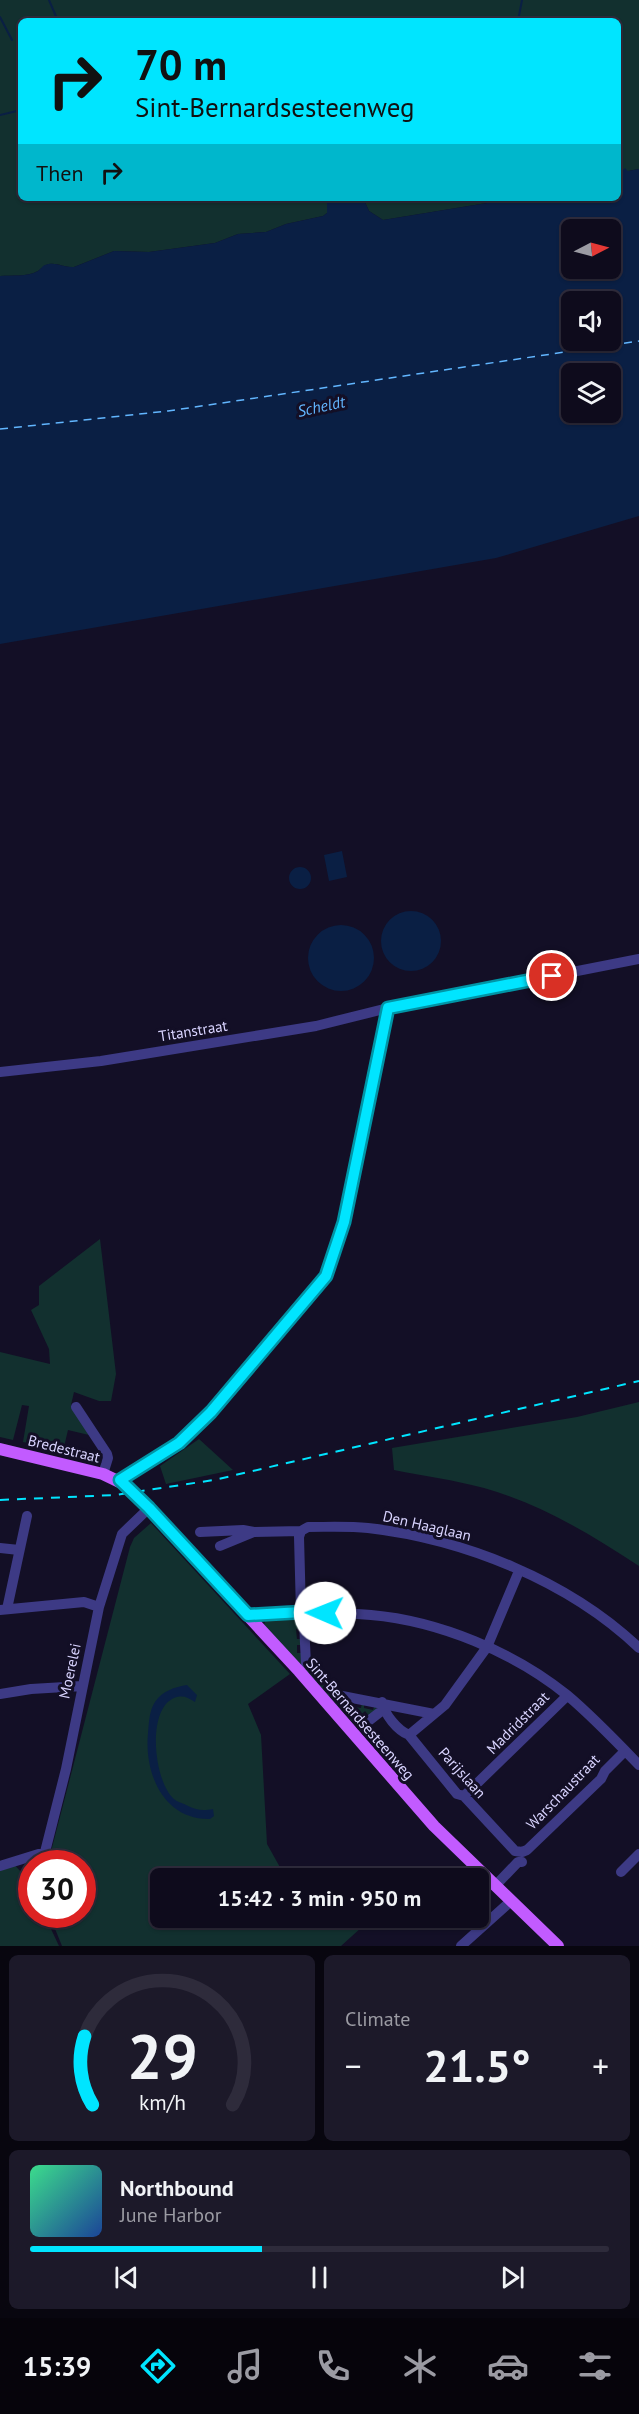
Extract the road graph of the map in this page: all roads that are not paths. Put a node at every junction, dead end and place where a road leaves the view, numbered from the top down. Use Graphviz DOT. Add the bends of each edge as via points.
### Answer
graph roads {
  1 [pos="639,959"];
  2 [pos="388,1008"];
  3 [pos="0,1071"];
  4 [pos="76,1407"];
  5 [pos="0,1449"];
  6 [pos="103,1474"];
  7 [pos="120,1480"];
  8 [pos="149,1508"];
  9 [pos="27,1516"];
  10 [pos="301,1531"];
  11 [pos="200,1532"];
  12 [pos="254,1532"];
  13 [pos="220,1546"];
  14 [pos="0,1548"];
  15 [pos="19,1550"];
  16 [pos="519,1571"];
  17 [pos="99,1607"];
  18 [pos="3,1609"];
  19 [pos="302,1612"];
  20 [pos="248,1615"];
  21 [pos="487,1647"];
  22 [pos="639,1648"];
  23 [pos="306,1664"];
  24 [pos="82,1686"];
  25 [pos="0,1695"];
  26 [pos="338,1695"];
  27 [pos="567,1696"];
  28 [pos="383,1706"];
  29 [pos="434,1714"];
  30 [pos="362,1726"];
  31 [pos="409,1734"];
  32 [pos="625,1751"];
  33 [pos="639,1765"];
  34 [pos="464,1796"];
  35 [pos="639,1854"];
  36 [pos="522,1857"];
  37 [pos="0,1866"];
  38 [pos="621,1872"];
  39 [pos="495,1886"];
  40 [pos="511,1901"];
  41 [pos="461,1946"];
  42 [pos="558,1946"];
  1 -- 2 [label="street, Titanstraat"];
  2 -- 3 [label="street, Titanstraat" via="255,1036 101,1061"];
  2 -- 7 [label="street" via="344,1222 326,1276 211,1412 179,1443"];
  4 -- 6 [label="street" via="107,1454"];
  5 -- 6 [label="main road, Bredestraat"];
  6 -- 7 [label="main road, Bredestraat"];
  7 -- 8 [label="main road, Sint-Bernardsesteenweg"];
  8 -- 17 [label="street, Moerelei" via="122,1534"];
  8 -- 20 [label="main road, Sint-Bernardsesteenweg"];
  9 -- 15 [label="street"];
  10 -- 12 [label="street, Den Haaglaan"];
  10 -- 16 [label="street, Den Haaglaan" via="308,1527 364,1528 427,1538"];
  10 -- 19 [label="street"];
  11 -- 12 [label="street, Den Haaglaan"];
  12 -- 13 [label="street, Den Haaglaan"];
  14 -- 15 [label="street"];
  15 -- 18 [label="street"];
  16 -- 21 [label="street"];
  16 -- 22 [label="street, Den Haaglaan" via="592,1609"];
  17 -- 18 [label="street" via="84,1602"];
  17 -- 24 [label="street, Moerelei"];
  19 -- 20 [label="street"];
  19 -- 21 [label="street" via="390,1618"];
  19 -- 23 [label="street"];
  20 -- 39 [label="main road, Sint-Bernardsesteenweg" via="434,1826"];
  21 -- 27 [label="street" via="539,1675"];
  21 -- 29 [label="street" via="445,1705"];
  24 -- 25 [label="street"];
  24 -- 37 [label="street, Moerelei" via="45,1851"];
  26 -- 28 [label="street"];
  27 -- 32 [label="street"];
  27 -- 34 [label="street, Madridstraat"];
  28 -- 29 [label="street"];
  28 -- 30 [label="street"];
  28 -- 31 [label="street, Parijslaan" via="401,1731"];
  29 -- 31 [label="street"];
  31 -- 34 [label="street, Parijslaan" via="457,1794"];
  32 -- 33 [label="street"];
  32 -- 36 [label="street, Warschaustraat"];
  34 -- 36 [label="street, Parijslaan"];
  35 -- 38 [label="street"];
  36 -- 39 [label="street, Warschaustraat"];
  39 -- 40 [label="main road, Sint-Bernardsesteenweg"];
  40 -- 41 [label="street"];
  40 -- 42 [label="main road, Sint-Bernardsesteenweg"];
}
